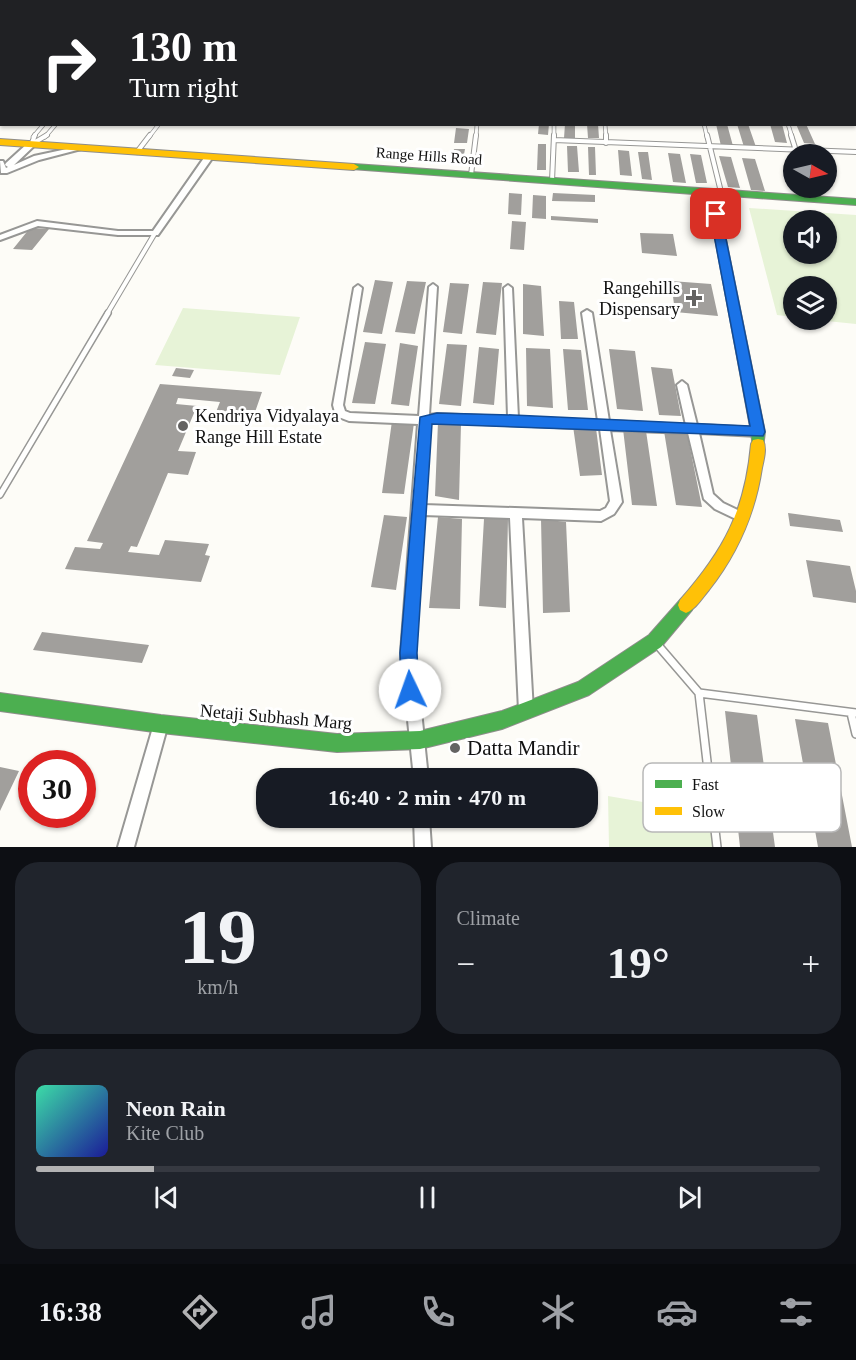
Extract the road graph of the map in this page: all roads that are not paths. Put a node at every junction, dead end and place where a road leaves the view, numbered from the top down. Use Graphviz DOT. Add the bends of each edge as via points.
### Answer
graph roads {
  1 [pos="42,126"];
  2 [pos="54,126"];
  3 [pos="157,126"];
  4 [pos="477,126"];
  5 [pos="554,126"];
  6 [pos="605,126"];
  7 [pos="704,126"];
  8 [pos="789,126"];
  9 [pos="554,140"];
  10 [pos="0,142"];
  11 [pos="606,142"];
  12 [pos="794,144"];
  13 [pos="31,145"];
  14 [pos="81,148"];
  15 [pos="710,148"];
  16 [pos="137,152"];
  17 [pos="783,152"];
  18 [pos="837,153"];
  19 [pos="856,153"];
  20 [pos="209,157"];
  21 [pos="0,163"];
  22 [pos="2,174"];
  23 [pos="471,175"];
  24 [pos="552,181"];
  25 [pos="716,192"];
  26 [pos="783,193"];
  27 [pos="836,198"];
  28 [pos="856,202"];
  29 [pos="155,233"];
  30 [pos="0,238"];
  31 [pos="434,287"];
  32 [pos="358,288"];
  33 [pos="508,288"];
  34 [pos="587,313"];
  35 [pos="682,385"];
  36 [pos="425,420"];
  37 [pos="513,420"];
  38 [pos="603,424"];
  39 [pos="692,428"];
  40 [pos="758,432"];
  41 [pos="0,495"];
  42 [pos="418,510"];
  43 [pos="516,513"];
  44 [pos="742,517"];
  45 [pos="655,641"];
  46 [pos="699,693"];
  47 [pos="2,706"];
  48 [pos="526,711"];
  49 [pos="854,713"];
  50 [pos="161,724"];
  51 [pos="856,734"];
  52 [pos="420,740"];
  53 [pos="707,763"];
  54 [pos="421,768"];
  55 [pos="422,828"];
  56 [pos="715,832"];
  57 [pos="126,847"];
  58 [pos="423,847"];
  59 [pos="717,847"];
  1 -- 13 [label="lane"];
  2 -- 13 [label="lane"];
  3 -- 16 [label="lane"];
  4 -- 23 [label="lane"];
  5 -- 9 [label="lane"];
  6 -- 11 [label="lane"];
  7 -- 15 [label="lane"];
  8 -- 12 [label="lane"];
  9 -- 11 [label="lane"];
  9 -- 24 [label="lane"];
  10 -- 13 [label="street, Range Hills Road"];
  11 -- 15 [label="lane"];
  13 -- 14 [label="street, Range Hills Road"];
  13 -- 22 [label="street"];
  14 -- 16 [label="street, Range Hills Road"];
  14 -- 22 [label="street" via="37,158"];
  15 -- 17 [label="lane"];
  15 -- 25 [label="lane"];
  16 -- 20 [label="street, Range Hills Road"];
  18 -- 19 [label="lane"];
  20 -- 23 [label="street, Range Hills Road"];
  20 -- 29 [label="street"];
  21 -- 22 [label="street"];
  23 -- 24 [label="street, Range Hills Road"];
  24 -- 25 [label="street, Range Hills Road"];
  25 -- 26 [label="street, Range Hills Road"];
  25 -- 40 [label="street, Netaji Subhash Marg"];
  27 -- 28 [label="street, Range Hills Road"];
  29 -- 30 [label="street" via="118,233 37,223"];
  29 -- 41 [label="lane"];
  31 -- 36 [label="street"];
  32 -- 36 [label="street" via="338,405 340,413 349,417"];
  33 -- 37 [label="street"];
  34 -- 38 [label="street"];
  35 -- 39 [label="street"];
  36 -- 37 [label="street"];
  36 -- 42 [label="street"];
  37 -- 38 [label="street"];
  38 -- 39 [label="street"];
  38 -- 43 [label="street" via="616,502 610,511 601,516"];
  39 -- 40 [label="street"];
  39 -- 44 [label="street" via="708,496"];
  40 -- 44 [label="street, Netaji Subhash Marg" via="757,461"];
  42 -- 43 [label="street"];
  42 -- 52 [label="street" via="408,653 410,690"];
  43 -- 48 [label="street"];
  44 -- 45 [label="street, Netaji Subhash Marg" via="737,534 700,589"];
  45 -- 46 [label="lane"];
  45 -- 48 [label="street, Netaji Subhash Marg" via="583,689"];
  46 -- 49 [label="lane"];
  46 -- 53 [label="lane"];
  47 -- 50 [label="street, Netaji Subhash Marg"];
  48 -- 52 [label="street, Netaji Subhash Marg"];
  49 -- 51 [label="lane"];
  50 -- 52 [label="street, Netaji Subhash Marg" via="337,742"];
  50 -- 57 [label="street"];
  52 -- 54 [label="street"];
  55 -- 58 [label="street"];
  56 -- 59 [label="lane"];
}
